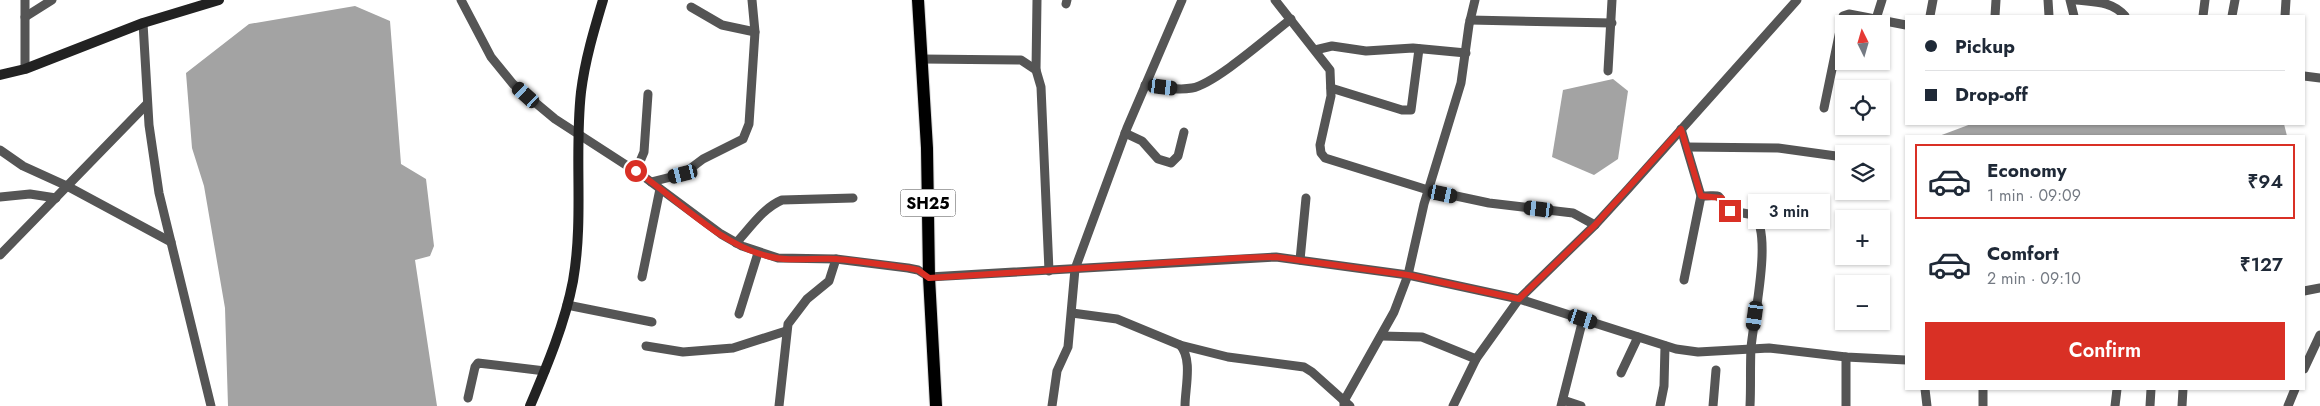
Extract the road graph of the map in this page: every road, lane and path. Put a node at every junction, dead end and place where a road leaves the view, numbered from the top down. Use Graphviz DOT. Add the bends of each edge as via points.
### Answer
graph roads {
  1 [pos="25,0"];
  2 [pos="52,0"];
  3 [pos="219,0"];
  4 [pos="461,0"];
  5 [pos="603,0"];
  6 [pos="752,0"];
  7 [pos="918,0"];
  8 [pos="1037,0"];
  9 [pos="1182,0"];
  10 [pos="1276,0"];
  11 [pos="1475,0"];
  12 [pos="1612,0"];
  13 [pos="1797,0"];
  14 [pos="1882,0"];
  15 [pos="1932,0"];
  16 [pos="1996,0"];
  17 [pos="2048,0"];
  18 [pos="2070,0"];
  19 [pos="2076,0"];
  20 [pos="2205,0"];
  21 [pos="2235,0"];
  22 [pos="2286,0"];
  23 [pos="691,8"];
  24 [pos="1877,15"];
  25 [pos="1930,15"];
  26 [pos="1995,15"];
  27 [pos="2049,15"];
  28 [pos="2074,15"];
  29 [pos="2124,15"];
  30 [pos="2203,15"];
  31 [pos="2232,15"];
  32 [pos="2285,15"];
  33 [pos="25,17"];
  34 [pos="1291,19"];
  35 [pos="1470,20"];
  36 [pos="1890,22"];
  37 [pos="143,23"];
  38 [pos="1612,23"];
  39 [pos="1905,25"];
  40 [pos="755,32"];
  41 [pos="1419,49"];
  42 [pos="1315,50"];
  43 [pos="1466,53"];
  44 [pos="1835,55"];
  45 [pos="922,59"];
  46 [pos="24,69"];
  47 [pos="1036,70"];
  48 [pos="1608,71"];
  49 [pos="0,75"];
  50 [pos="2305,76"];
  51 [pos="2320,78"];
  52 [pos="1145,85"];
  53 [pos="1332,88"];
  54 [pos="648,94"];
  55 [pos="147,104"];
  56 [pos="1824,108"];
  57 [pos="1681,129"];
  58 [pos="1184,132"];
  59 [pos="1125,133"];
  60 [pos="580,135"];
  61 [pos="1687,147"];
  62 [pos="0,150"];
  63 [pos="1835,156"];
  64 [pos="636,171"];
  65 [pos="651,182"];
  66 [pos="67,186"];
  67 [pos="660,189"];
  68 [pos="1428,190"];
  69 [pos="1701,196"];
  70 [pos="0,197"];
  71 [pos="56,198"];
  72 [pos="853,198"];
  73 [pos="1306,198"];
  74 [pos="1595,225"];
  75 [pos="171,242"];
  76 [pos="736,243"];
  77 [pos="758,253"];
  78 [pos="0,255"];
  79 [pos="836,259"];
  80 [pos="1300,260"];
  81 [pos="1075,269"];
  82 [pos="1049,271"];
  83 [pos="1408,275"];
  84 [pos="642,277"];
  85 [pos="929,278"];
  86 [pos="1684,280"];
  87 [pos="2320,288"];
  88 [pos="2305,291"];
  89 [pos="1519,299"];
  90 [pos="567,305"];
  91 [pos="1072,313"];
  92 [pos="739,314"];
  93 [pos="1583,319"];
  94 [pos="652,322"];
  95 [pos="786,331"];
  96 [pos="2320,335"];
  97 [pos="1381,336"];
  98 [pos="1638,337"];
  99 [pos="1180,345"];
  100 [pos="646,346"];
  101 [pos="1665,346"];
  102 [pos="1751,348"];
  103 [pos="1846,357"];
  104 [pos="1476,359"];
  105 [pos="1905,360"];
  106 [pos="2305,367"];
  107 [pos="1716,370"];
  108 [pos="545,371"];
  109 [pos="1621,373"];
  110 [pos="1925,390"];
  111 [pos="1983,390"];
  112 [pos="2118,390"];
  113 [pos="2151,390"];
  114 [pos="2183,390"];
  115 [pos="2294,390"];
  116 [pos="468,398"];
  117 [pos="1562,403"];
  118 [pos="1346,404"];
  119 [pos="211,406"];
  120 [pos="530,406"];
  121 [pos="779,406"];
  122 [pos="936,406"];
  123 [pos="1052,406"];
  124 [pos="1184,406"];
  125 [pos="1453,406"];
  126 [pos="1581,406"];
  127 [pos="1660,406"];
  128 [pos="1713,406"];
  129 [pos="1750,406"];
  130 [pos="1846,406"];
  131 [pos="1927,406"];
  132 [pos="1983,406"];
  133 [pos="2115,406"];
  134 [pos="2150,406"];
  135 [pos="2182,406"];
  136 [pos="2288,406"];
  1 -- 33 [label="street"];
  2 -- 33 [label="street"];
  3 -- 37 [label="street"];
  4 -- 60 [label="street" via="498,66 526,95"];
  5 -- 60 [label="street" via="586,62 581,92"];
  6 -- 40 [label="street"];
  7 -- 45 [label="main road, SH25"];
  8 -- 47 [label="street"];
  9 -- 52 [label="street"];
  10 -- 34 [label="street"];
  11 -- 35 [label="street"];
  12 -- 38 [label="street"];
  13 -- 57 [label="street"];
  14 -- 24 [label="street"];
  15 -- 25 [label="street"];
  16 -- 26 [label="street"];
  17 -- 27 [label="street"];
  18 -- 28 [label="street"];
  19 -- 29 [label="street" via="2111,4"];
  20 -- 30 [label="street"];
  21 -- 31 [label="street"];
  22 -- 32 [label="street"];
  23 -- 40 [label="street" via="722,25"];
  33 -- 46 [label="street"];
  34 -- 42 [label="street"];
  34 -- 52 [label="street" via="1200,86 1180,89"];
  35 -- 38 [label="street"];
  35 -- 43 [label="street"];
  36 -- 39 [label="street"];
  37 -- 46 [label="street"];
  37 -- 55 [label="street"];
  38 -- 48 [label="street"];
  40 -- 65 [label="street" via="749,124 743,139 703,159 683,174"];
  41 -- 42 [label="street" via="1366,51 1332,46"];
  41 -- 43 [label="street"];
  41 -- 53 [label="street" via="1411,110 1408,112"];
  42 -- 53 [label="street" via="1330,70"];
  43 -- 68 [label="street" via="1461,84"];
  44 -- 56 [label="street"];
  45 -- 47 [label="street" via="1021,60"];
  45 -- 85 [label="main road, SH25"];
  46 -- 49 [label="street"];
  47 -- 82 [label="street" via="1041,87"];
  50 -- 51 [label="street"];
  52 -- 59 [label="street"];
  53 -- 68 [label="street" via="1320,145 1325,158"];
  54 -- 64 [label="street" via="644,152"];
  55 -- 66 [label="street"];
  55 -- 75 [label="street" via="152,150"];
  57 -- 61 [label="street"];
  57 -- 74 [label="street"];
  58 -- 59 [label="street" via="1178,156 1171,163 1158,159 1142,141"];
  59 -- 81 [label="street"];
  60 -- 64 [label="street"];
  60 -- 90 [label="street" via="579,225"];
  61 -- 63 [label="street" via="1778,148"];
  61 -- 69 [label="street"];
  62 -- 66 [label="street" via="23,166"];
  64 -- 65 [label="street"];
  65 -- 67 [label="street"];
  66 -- 71 [label="street"];
  66 -- 75 [label="street"];
  67 -- 76 [label="street"];
  67 -- 84 [label="street"];
  68 -- 74 [label="street" via="1489,203 1573,213"];
  68 -- 83 [label="street"];
  69 -- 86 [label="street"];
  69 -- 102 [label="street" via="1718,196 1724,200 1726,210 1754,215 1760,224 1762,268"];
  70 -- 71 [label="street" via="30,194"];
  71 -- 78 [label="street"];
  72 -- 76 [label="street" via="782,200 764,212"];
  73 -- 80 [label="street"];
  74 -- 89 [label="street"];
  75 -- 119 [label="street"];
  76 -- 77 [label="street"];
  77 -- 79 [label="street" via="778,258"];
  77 -- 92 [label="street"];
  79 -- 85 [label="street" via="918,270"];
  79 -- 95 [label="street" via="829,282 807,299"];
  80 -- 81 [label="street" via="1258,257"];
  80 -- 83 [label="street"];
  81 -- 82 [label="street"];
  81 -- 91 [label="street"];
  82 -- 85 [label="street"];
  83 -- 89 [label="street"];
  83 -- 97 [label="street"];
  85 -- 122 [label="main road, SH25"];
  87 -- 88 [label="street"];
  89 -- 93 [label="street"];
  89 -- 104 [label="street"];
  90 -- 94 [label="street"];
  90 -- 108 [label="street"];
  91 -- 99 [label="street" via="1117,319"];
  91 -- 123 [label="street" via="1068,347 1057,371"];
  93 -- 98 [label="street"];
  93 -- 117 [label="street"];
  95 -- 100 [label="street" via="733,348 682,352"];
  95 -- 121 [label="street"];
  96 -- 106 [label="street"];
  97 -- 104 [label="street" via="1422,337"];
  97 -- 118 [label="street"];
  98 -- 101 [label="street"];
  98 -- 109 [label="street"];
  99 -- 118 [label="street" via="1228,357 1304,367"];
  99 -- 124 [label="street" via="1187,361"];
  101 -- 102 [label="street" via="1698,352"];
  101 -- 127 [label="street"];
  102 -- 103 [label="street"];
  102 -- 129 [label="street"];
  103 -- 105 [label="street"];
  103 -- 130 [label="street"];
  104 -- 125 [label="street"];
  107 -- 128 [label="street"];
  108 -- 116 [label="street" via="478,362"];
  108 -- 120 [label="street"];
  110 -- 131 [label="street"];
  111 -- 132 [label="street"];
  112 -- 133 [label="street"];
  113 -- 134 [label="street"];
  114 -- 135 [label="street"];
  115 -- 136 [label="street"];
  117 -- 126 [label="street"];
}
